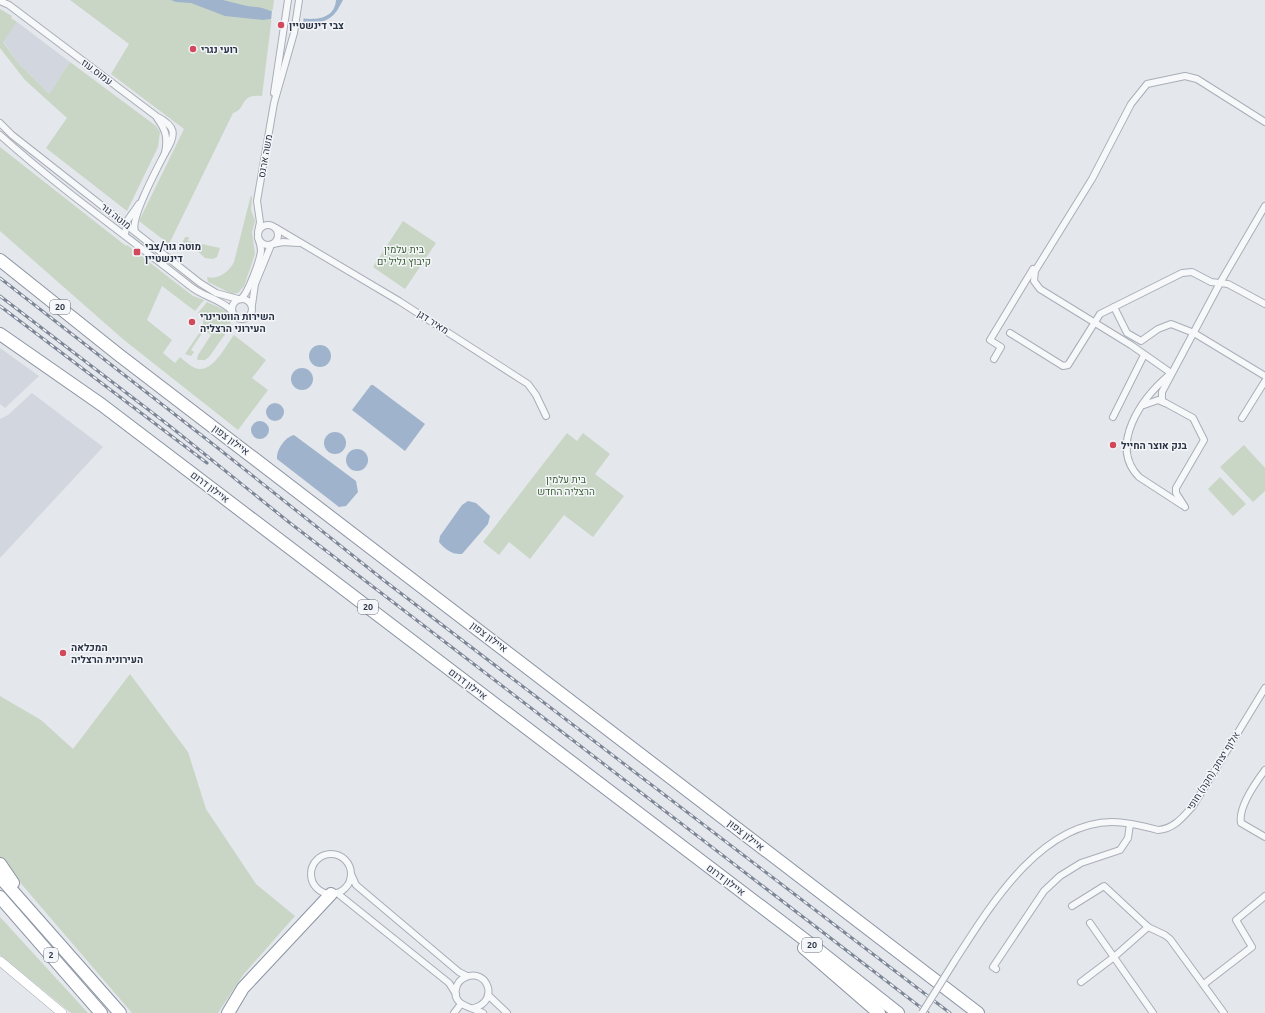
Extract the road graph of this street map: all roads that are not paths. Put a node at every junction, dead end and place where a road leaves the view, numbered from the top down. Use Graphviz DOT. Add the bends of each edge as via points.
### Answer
graph roads {
  1 [pos="288,0"];
  2 [pos="299,0"];
  3 [pos="0,1"];
  4 [pos="274,101"];
  5 [pos="1265,122"];
  6 [pos="0,123"];
  7 [pos="0,135"];
  8 [pos="1265,206"];
  9 [pos="258,212"];
  10 [pos="132,219"];
  11 [pos="121,220"];
  12 [pos="273,226"];
  13 [pos="128,229"];
  14 [pos="258,232"];
  15 [pos="1056,237"];
  16 [pos="258,238"];
  17 [pos="272,245"];
  18 [pos="305,245"];
  19 [pos="0,255"];
  20 [pos="0,260"];
  21 [pos="1220,283"];
  22 [pos="239,299"];
  23 [pos="1265,304"];
  24 [pos="252,305"];
  25 [pos="1114,307"];
  26 [pos="232,311"];
  27 [pos="1094,323"];
  28 [pos="1010,333"];
  29 [pos="1194,333"];
  30 [pos="2,335"];
  31 [pos="119,355"];
  32 [pos="1144,355"];
  33 [pos="994,359"];
  34 [pos="1171,373"];
  35 [pos="1265,376"];
  36 [pos="1265,381"];
  37 [pos="1162,401"];
  38 [pos="1143,406"];
  39 [pos="546,416"];
  40 [pos="1114,416"];
  41 [pos="1242,418"];
  42 [pos="1265,688"];
  43 [pos="1265,770"];
  44 [pos="1130,824"];
  45 [pos="1265,837"];
  46 [pos="0,864"];
  47 [pos="351,874"];
  48 [pos="0,877"];
  49 [pos="725,880"];
  50 [pos="334,894"];
  51 [pos="1265,896"];
  52 [pos="0,897"];
  53 [pos="1072,906"];
  54 [pos="40,922"];
  55 [pos="1090,923"];
  56 [pos="1148,927"];
  57 [pos="1114,957"];
  58 [pos="0,961"];
  59 [pos="996,969"];
  60 [pos="467,976"];
  61 [pos="1080,982"];
  62 [pos="1204,984"];
  63 [pos="948,990"];
  64 [pos="456,994"];
  65 [pos="488,995"];
  66 [pos="462,1004"];
  67 [pos="474,1008"];
  68 [pos="62,1013"];
  69 [pos="101,1013"];
  70 [pos="120,1013"];
  71 [pos="228,1013"];
  72 [pos="454,1013"];
  73 [pos="483,1013"];
  74 [pos="507,1013"];
  75 [pos="879,1013"];
  76 [pos="898,1013"];
  77 [pos="922,1013"];
  78 [pos="978,1013"];
  79 [pos="985,1013"];
  80 [pos="1153,1013"];
  81 [pos="1224,1013"];
  1 -- 4 [label="street, משה ארנס"];
  2 -- 4 [label="street, משה ארנס" via="294,34"];
  3 -- 10 [label="street, עמוס עוז" via="9,5 169,125 173,134 172,142"];
  4 -- 9 [label="street, משה ארנס" via="257,202"];
  5 -- 15 [label="street" via="1197,79 1185,76 1147,84 1131,104 1092,179"];
  6 -- 11 [label="street, מוטה גור"];
  7 -- 13 [label="street, מוטה גור" via="48,176 113,225"];
  8 -- 21 [label="street"];
  9 -- 12 [label="street"];
  9 -- 14 [label="street, משה ארנס"];
  10 -- 11 [label="street"];
  10 -- 13 [label="street"];
  10 -- 13 [label="street"];
  11 -- 13 [label="street, מוטה גור"];
  12 -- 14 [label="street" via="262,226"];
  12 -- 17 [label="street" via="278,237"];
  12 -- 18 [label="street, מאיר דגן"];
  13 -- 22 [label="street, מוטה גור" via="209,289"];
  13 -- 26 [label="street, מוטה גור" via="194,289 224,303"];
  14 -- 16 [label="street"];
  15 -- 27 [label="street" via="1038,266 1034,281 1040,289"];
  15 -- 33 [label="street" via="1054,235 990,340 1001,347"];
  16 -- 17 [label="street" via="265,245"];
  16 -- 22 [label="street" via="260,255 245,294"];
  17 -- 18 [label="street, מאיר דגן" via="287,242"];
  17 -- 24 [label="street" via="255,284"];
  18 -- 39 [label="street, מאיר דגן" via="399,300 528,384"];
  19 -- 31 [label="highway"];
  20 -- 31 [label="highway, איילון צפון / 20"];
  21 -- 23 [label="street" via="1228,284"];
  21 -- 25 [label="street" via="1211,282 1192,272 1182,273"];
  21 -- 29 [label="street"];
  22 -- 24 [label="street" via="247,300"];
  22 -- 26 [label="street" via="233,304"];
  24 -- 26 [label="street" via="252,312 245,319 238,319"];
  25 -- 27 [label="street" via="1100,314"];
  25 -- 29 [label="street" via="1127,333 1141,341 1158,329 1171,324"];
  27 -- 28 [label="street" via="1065,366"];
  27 -- 32 [label="street"];
  29 -- 34 [label="street"];
  29 -- 35 [label="street"];
  30 -- 49 [label="highway, איילון דרום / 20" via="115,414"];
  31 -- 63 [label="highway, איילון צפון / 20"];
  32 -- 34 [label="street"];
  32 -- 40 [label="street"];
  34 -- 37 [label="street" via="1162,392"];
  34 -- 38 [label="street" via="1158,385"];
  36 -- 41 [label="street"];
  37 -- 38 [label="street" via="1152,401"];
  37 -- 38 [label="street" via="1196,424 1203,437 1203,443 1176,488 1176,493 1185,507 1139,477 1129,462 1127,439 1131,426"];
  42 -- 44 [label="street, אלוף יצחק (חקה) חופי" via="1193,806 1182,818 1173,826 1158,830"];
  43 -- 45 [label="street" via="1240,815 1241,823"];
  44 -- 59 [label="street" via="1128,838 1120,850 1081,863 1060,876 1044,891 993,967"];
  44 -- 77 [label="street, אלוף יצחק (חקה) חופי, bridge" via="1112,822 1091,825 1067,835 1039,853 993,903"];
  46 -- 54 [label="highway"];
  47 -- 50 [label="street" via="346,887"];
  47 -- 50 [label="street" via="348,862 338,855 326,854 316,859 310,870 311,881 317,889"];
  47 -- 60 [label="street" via="356,885"];
  48 -- 54 [label="highway, 2"];
  49 -- 75 [label="highway"];
  49 -- 76 [label="highway, איילון דרום / 20" via="817,948"];
  50 -- 64 [label="street" via="449,983"];
  50 -- 71 [label="highway" via="243,988"];
  51 -- 62 [label="street" via="1236,920 1252,947"];
  52 -- 69 [label="highway, 2"];
  53 -- 56 [label="street" via="1104,886"];
  54 -- 70 [label="highway, 2"];
  55 -- 57 [label="street"];
  56 -- 57 [label="street"];
  56 -- 62 [label="street" via="1170,939"];
  57 -- 61 [label="street"];
  57 -- 80 [label="street"];
  58 -- 68 [label="main road"];
  60 -- 64 [label="street" via="458,983"];
  60 -- 65 [label="street" via="478,976 483,979 489,989"];
  62 -- 81 [label="street"];
  63 -- 78 [label="highway, איילון צפון / 20"];
  63 -- 79 [label="highway"];
  64 -- 66 [label="street"];
  65 -- 67 [label="street" via="483,1004"];
  65 -- 74 [label="street"];
  66 -- 67 [label="street"];
  66 -- 72 [label="street"];
  67 -- 73 [label="street"];
}
